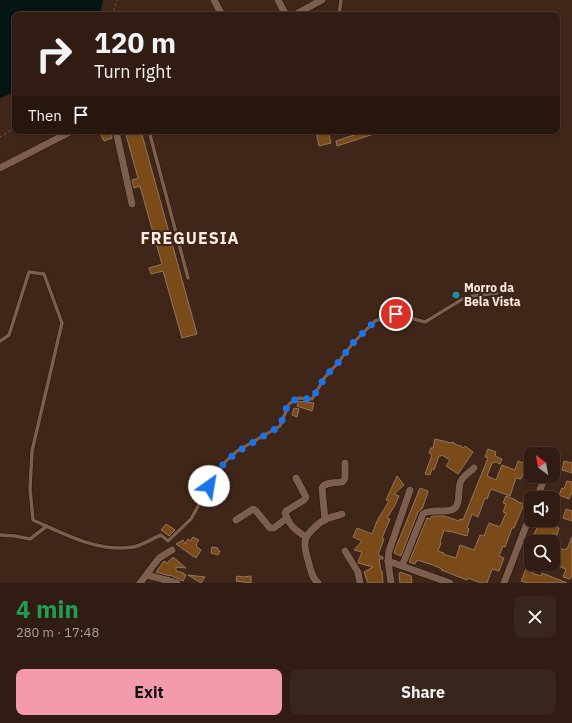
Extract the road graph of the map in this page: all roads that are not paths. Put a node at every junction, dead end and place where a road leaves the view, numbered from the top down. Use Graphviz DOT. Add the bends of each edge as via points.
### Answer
graph roads {
  1 [pos="215,0"];
  2 [pos="278,0"];
  3 [pos="322,0"];
  4 [pos="341,0"];
  5 [pos="221,12"];
  6 [pos="284,12"];
  7 [pos="300,12"];
  8 [pos="339,12"];
  9 [pos="66,134"];
  10 [pos="117,134"];
  11 [pos="150,134"];
  12 [pos="0,168"];
  13 [pos="132,204"];
  14 [pos="188,278"];
  15 [pos="497,292"];
  16 [pos="0,341"];
  17 [pos="345,463"];
  18 [pos="474,468"];
  19 [pos="296,478"];
  20 [pos="410,490"];
  21 [pos="342,514"];
  22 [pos="287,518"];
  23 [pos="236,520"];
  24 [pos="325,520"];
  25 [pos="47,526"];
  26 [pos="526,527"];
  27 [pos="0,535"];
  28 [pos="306,537"];
  29 [pos="172,550"];
  30 [pos="345,551"];
  31 [pos="388,561"];
  32 [pos="402,566"];
  33 [pos="147,575"];
  34 [pos="140,583"];
  35 [pos="176,583"];
  36 [pos="318,583"];
  37 [pos="360,583"];
  38 [pos="391,583"];
  39 [pos="450,583"];
  40 [pos="504,583"];
  1 -- 5 [label="street"];
  2 -- 6 [label="street"];
  3 -- 7 [label="street"];
  4 -- 8 [label="lane"];
  9 -- 12 [label="street"];
  10 -- 13 [label="street"];
  11 -- 14 [label="lane"];
  15 -- 25 [label="lane" via="466,297 426,322 396,314 375,321 325,377 312,399 298,398 288,404 280,426 237,452 224,463 191,519 168,541 161,535 134,547 115,548 82,541"];
  16 -- 25 [label="lane" via="9,335 29,272 44,274 62,323 32,451 32,520"];
  17 -- 24 [label="street" via="344,480 326,484 322,488"];
  18 -- 32 [label="street" via="460,481 455,508 422,514"];
  19 -- 22 [label="street" via="306,497 286,511"];
  20 -- 31 [label="street"];
  21 -- 24 [label="street"];
  22 -- 23 [label="street" via="273,529 253,509"];
  22 -- 28 [label="street" via="295,530"];
  24 -- 28 [label="street"];
  25 -- 27 [label="lane" via="30,539"];
  26 -- 40 [label="street"];
  28 -- 36 [label="street" via="305,548 311,572"];
  29 -- 33 [label="street" via="158,558"];
  30 -- 37 [label="street" via="358,572"];
  31 -- 32 [label="street"];
  31 -- 38 [label="street"];
  32 -- 39 [label="street"];
  33 -- 34 [label="street"];
  33 -- 35 [label="street"];
}
